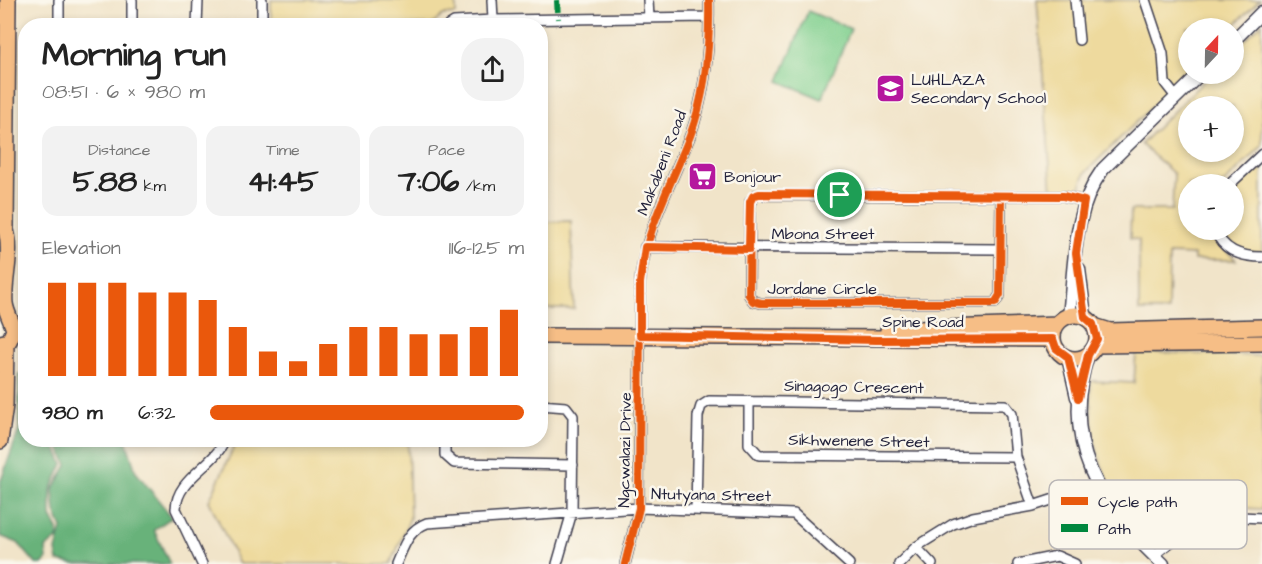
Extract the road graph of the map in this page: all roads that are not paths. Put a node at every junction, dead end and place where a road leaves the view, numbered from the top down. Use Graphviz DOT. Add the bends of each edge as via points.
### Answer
graph roads {
  1 [pos="8,0"];
  2 [pos="59,0"];
  3 [pos="132,0"];
  4 [pos="198,0"];
  5 [pos="262,0"];
  6 [pos="492,0"];
  7 [pos="648,0"];
  8 [pos="709,0"];
  9 [pos="1075,0"];
  10 [pos="1145,0"];
  11 [pos="1262,12"];
  12 [pos="710,17"];
  13 [pos="59,18"];
  14 [pos="132,18"];
  15 [pos="197,18"];
  16 [pos="262,18"];
  17 [pos="493,18"];
  18 [pos="649,18"];
  19 [pos="548,19"];
  20 [pos="1244,30"];
  21 [pos="4,40"];
  22 [pos="1079,40"];
  23 [pos="1190,84"];
  24 [pos="1176,97"];
  25 [pos="3,114"];
  26 [pos="1262,154"];
  27 [pos="1241,174"];
  28 [pos="3,196"];
  29 [pos="1001,196"];
  30 [pos="1084,201"];
  31 [pos="6,230"];
  32 [pos="1220,240"];
  33 [pos="645,247"];
  34 [pos="749,249"];
  35 [pos="1000,249"];
  36 [pos="1076,253"];
  37 [pos="1262,256"];
  38 [pos="0,260"];
  39 [pos="1090,322"];
  40 [pos="1060,326"];
  41 [pos="1262,327"];
  42 [pos="12,330"];
  43 [pos="640,335"];
  44 [pos="548,336"];
  45 [pos="1262,343"];
  46 [pos="1092,350"];
  47 [pos="1068,357"];
  48 [pos="1078,398"];
  49 [pos="749,401"];
  50 [pos="548,405"];
  51 [pos="0,441"];
  52 [pos="221,447"];
  53 [pos="445,447"];
  54 [pos="1016,457"];
  55 [pos="573,465"];
  56 [pos="1095,480"];
  57 [pos="1049,501"];
  58 [pos="1033,506"];
  59 [pos="639,508"];
  60 [pos="696,510"];
  61 [pos="572,512"];
  62 [pos="1247,517"];
  63 [pos="1262,518"];
  64 [pos="916,548"];
  65 [pos="1148,549"];
  66 [pos="1162,549"];
  67 [pos="1154,555"];
  68 [pos="202,564"];
  69 [pos="396,564"];
  70 [pos="557,564"];
  71 [pos="625,564"];
  72 [pos="849,564"];
  73 [pos="899,564"];
  74 [pos="932,564"];
  75 [pos="1018,564"];
  76 [pos="1075,564"];
  77 [pos="1163,564"];
  1 -- 21 [label="main road"];
  2 -- 13 [label="street"];
  3 -- 14 [label="street"];
  4 -- 15 [label="street"];
  5 -- 16 [label="street"];
  6 -- 17 [label="street"];
  7 -- 18 [label="street"];
  8 -- 12 [label="street, Makabeni Road"];
  9 -- 22 [label="street"];
  10 -- 24 [label="street" via="1163,54 1165,83"];
  11 -- 20 [label="street"];
  12 -- 18 [label="street"];
  12 -- 33 [label="street, Makabeni Road" via="703,85 691,134"];
  18 -- 19 [label="street"];
  21 -- 25 [label="main road"];
  23 -- 24 [label="street"];
  24 -- 30 [label="street" via="1103,169"];
  25 -- 28 [label="main road"];
  26 -- 27 [label="street"];
  28 -- 31 [label="main road"];
  29 -- 30 [label="street, Jordane Circle" via="1063,196"];
  29 -- 34 [label="street, Jordane Circle" via="756,195 750,202"];
  29 -- 35 [label="street, Jordane Circle"];
  30 -- 36 [label="street"];
  31 -- 38 [label="main road"];
  31 -- 42 [label="main road" via="10,243 5,296"];
  32 -- 37 [label="street" via="1229,250 1247,257"];
  33 -- 34 [label="street, Mbona Street"];
  33 -- 43 [label="street, Makabeni Road"];
  34 -- 35 [label="street, Mbona Street"];
  34 -- 35 [label="street, Jordane Circle" via="749,295 757,303 991,304 1000,295"];
  36 -- 39 [label="street"];
  36 -- 40 [label="street"];
  39 -- 40 [label="main road, Spine Road"];
  39 -- 41 [label="main road, Spine Road" via="1110,331"];
  39 -- 46 [label="main road"];
  40 -- 43 [label="main road, Spine Road" via="879,330 792,337"];
  40 -- 47 [label="main road" via="1056,348"];
  42 -- 51 [label="main road"];
  43 -- 44 [label="main road, Spine Road"];
  43 -- 59 [label="street, Ngcwalazi Drive"];
  45 -- 46 [label="main road"];
  46 -- 47 [label="main road" via="1078,359"];
  46 -- 48 [label="street"];
  47 -- 48 [label="street"];
  48 -- 56 [label="street" via="1082,442"];
  49 -- 54 [label="street, Sinagogo Crescent" via="1001,404 1012,414"];
  49 -- 54 [label="street, Sikhwenene Street" via="749,444 759,455"];
  49 -- 60 [label="street, Sinagogo Crescent" via="708,401 699,409"];
  50 -- 55 [label="street" via="562,406 572,412"];
  52 -- 68 [label="street" via="179,493 176,509"];
  53 -- 55 [label="street" via="445,455 454,463"];
  54 -- 58 [label="street, Sinagogo Crescent"];
  55 -- 61 [label="street"];
  57 -- 58 [label="street"];
  58 -- 64 [label="street" via="973,517"];
  59 -- 60 [label="street, Ntutyana Street"];
  59 -- 61 [label="street, Ntutyana Street"];
  59 -- 71 [label="street, Ngcwalazi Drive"];
  60 -- 72 [label="street, Ntutyana Street" via="794,514"];
  61 -- 69 [label="street, Ntutyana Street" via="427,523 408,535"];
  61 -- 70 [label="street"];
  62 -- 63 [label="street"];
  64 -- 73 [label="street"];
  64 -- 74 [label="street"];
  65 -- 67 [label="street"];
  66 -- 67 [label="street"];
  67 -- 77 [label="street"];
  75 -- 76 [label="street" via="1057,556"];
}
